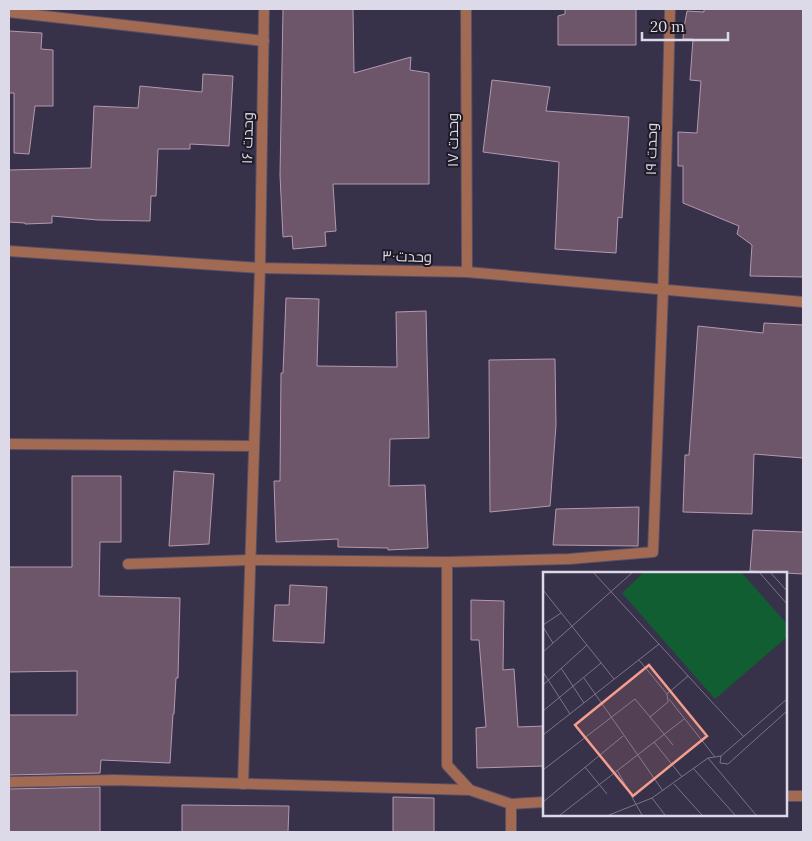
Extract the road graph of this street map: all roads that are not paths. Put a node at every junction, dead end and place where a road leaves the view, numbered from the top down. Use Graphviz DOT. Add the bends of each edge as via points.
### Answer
graph roads {
  1 [pos="264,9"];
  2 [pos="466,9"];
  3 [pos="670,9"];
  4 [pos="9,12"];
  5 [pos="264,41"];
  6 [pos="9,251"];
  7 [pos="260,268"];
  8 [pos="467,272"];
  9 [pos="663,291"];
  10 [pos="803,302"];
  11 [pos="9,444"];
  12 [pos="254,446"];
  13 [pos="250,560"];
  14 [pos="447,562"];
  15 [pos="128,564"];
  16 [pos="9,782"];
  17 [pos="244,784"];
  18 [pos="470,790"];
  19 [pos="787,796"];
  20 [pos="803,796"];
  21 [pos="543,802"];
  22 [pos="511,804"];
  23 [pos="511,832"];
  1 -- 5 [label="street, وحدت ۱۶"];
  2 -- 8 [label="street, وحدت ۱۷"];
  3 -- 9 [label="street, وحدت ۱۹"];
  4 -- 5 [label="street"];
  5 -- 7 [label="street, وحدت ۱۶"];
  6 -- 7 [label="street, وحدت۳۰"];
  7 -- 8 [label="street, وحدت۳۰"];
  7 -- 12 [label="street, وحدت ۱۶"];
  8 -- 9 [label="street, وحدت۳۰"];
  9 -- 10 [label="street, وحدت۳۰"];
  9 -- 14 [label="street, وحدت ۱۹" via="653,552 569,559"];
  11 -- 12 [label="street"];
  12 -- 13 [label="street, وحدت ۱۶"];
  13 -- 14 [label="street"];
  13 -- 15 [label="street"];
  13 -- 17 [label="street, وحدت ۱۶"];
  14 -- 18 [label="street" via="448,765"];
  16 -- 17 [label="street" via="114,780"];
  17 -- 18 [label="street"];
  18 -- 22 [label="street"];
  19 -- 20 [label="street"];
  21 -- 22 [label="street"];
  22 -- 23 [label="street"];
}
